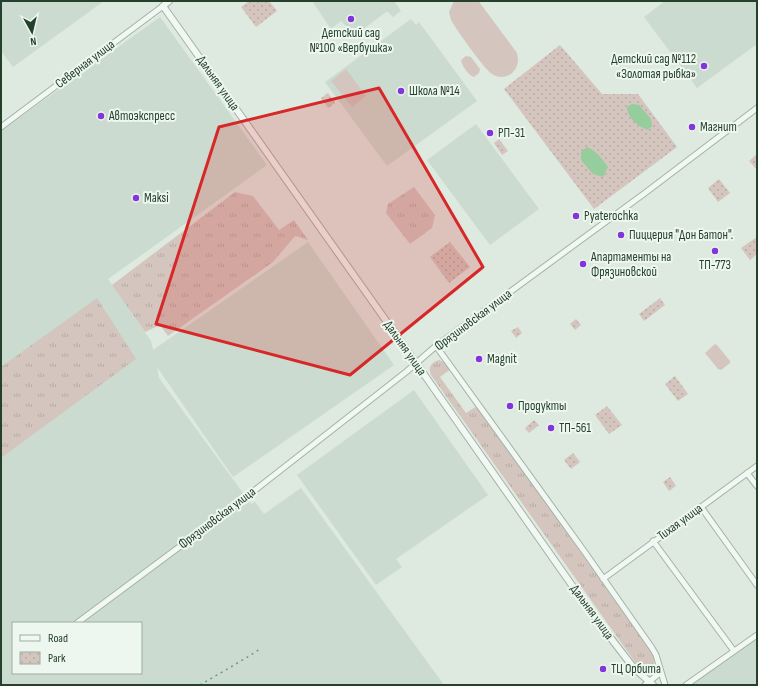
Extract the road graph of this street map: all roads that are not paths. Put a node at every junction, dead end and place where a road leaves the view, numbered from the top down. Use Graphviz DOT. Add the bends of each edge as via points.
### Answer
graph roads {
  1 [pos="169,1"];
  2 [pos="163,6"];
  3 [pos="757,108"];
  4 [pos="1,127"];
  5 [pos="436,346"];
  6 [pos="416,363"];
  7 [pos="757,466"];
  8 [pos="747,473"];
  9 [pos="757,486"];
  10 [pos="701,507"];
  11 [pos="653,541"];
  12 [pos="603,579"];
  13 [pos="757,585"];
  14 [pos="78,622"];
  15 [pos="757,635"];
  16 [pos="734,651"];
  17 [pos="661,672"];
  18 [pos="649,684"];
  19 [pos="665,685"];
  20 [pos="686,685"];
  1 -- 2 [label="street, Северная улица"];
  2 -- 4 [label="street, Северная улица"];
  2 -- 6 [label="street, Дальняя улица"];
  3 -- 5 [label="street, Фрязиновская улица"];
  5 -- 6 [label="street, Фрязиновская улица"];
  5 -- 12 [label="street, Дальняя улица"];
  6 -- 14 [label="street, Фрязиновская улица" via="241,501"];
  6 -- 18 [label="street, Дальняя улица" via="590,611"];
  7 -- 8 [label="street, Тихая улица"];
  8 -- 9 [label="street"];
  8 -- 10 [label="street, Тихая улица"];
  10 -- 11 [label="street, Тихая улица"];
  10 -- 13 [label="street"];
  11 -- 12 [label="street, Тихая улица"];
  11 -- 16 [label="street"];
  12 -- 17 [label="street, Дальняя улица" via="652,648"];
  15 -- 16 [label="street"];
  16 -- 20 [label="street"];
  17 -- 18 [label="street"];
  17 -- 19 [label="street, Дальняя улица"];
}
